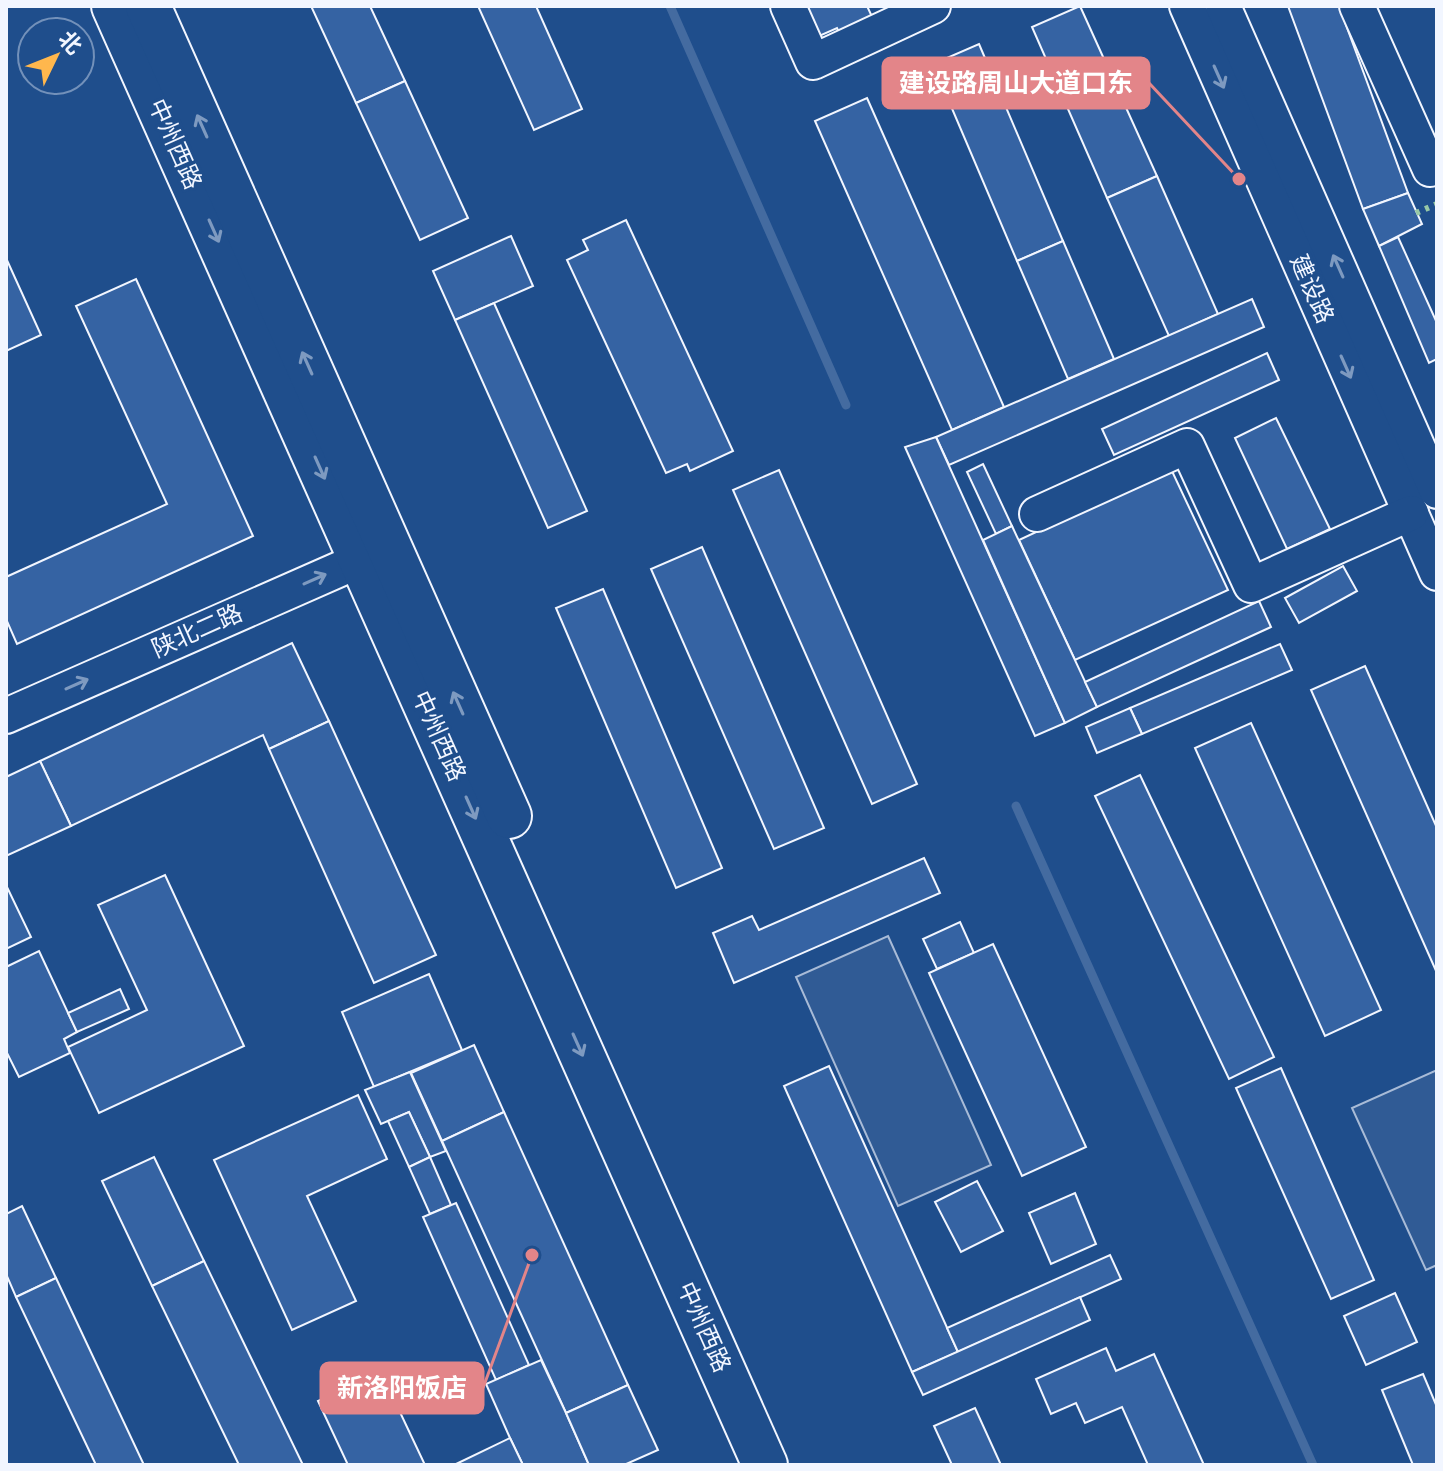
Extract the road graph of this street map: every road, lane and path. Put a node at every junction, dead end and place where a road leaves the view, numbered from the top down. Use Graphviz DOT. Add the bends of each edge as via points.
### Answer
graph roads {
  1 [pos="114,6"];
  2 [pos="148,6"];
  3 [pos="788,6"];
  4 [pos="1187,6"];
  5 [pos="1223,6"];
  6 [pos="1357,6"];
  7 [pos="929,7"];
  8 [pos="1437,166"];
  9 [pos="1437,491"];
  10 [pos="1411,513"];
  11 [pos="1037,514"];
  12 [pos="374,553"];
  13 [pos="1437,573"];
  14 [pos="6,716"];
  15 [pos="765,1465"];
  16 [pos="798,1465"];
  1 -- 12 [label="main road, 中州西路, one-way"];
  12 -- 2 [label="main road, 中州西路, one-way"];
  3 -- 7 [label="street" via="813,62"];
  4 -- 10 [label="street, 建设路, one-way"];
  9 -- 5 [label="street, 建设路, one-way"];
  6 -- 8 [label="street" via="1430,169"];
  10 -- 11 [label="street" via="1251,585 1187,446"];
  10 -- 13 [label="street, 建设路"];
  14 -- 12 [label="street, 陕北二路, one-way"];
  12 -- 15 [label="main road, 中州西路, one-way"];
  16 -- 12 [label="main road, 中州西路, one-way"];
}
